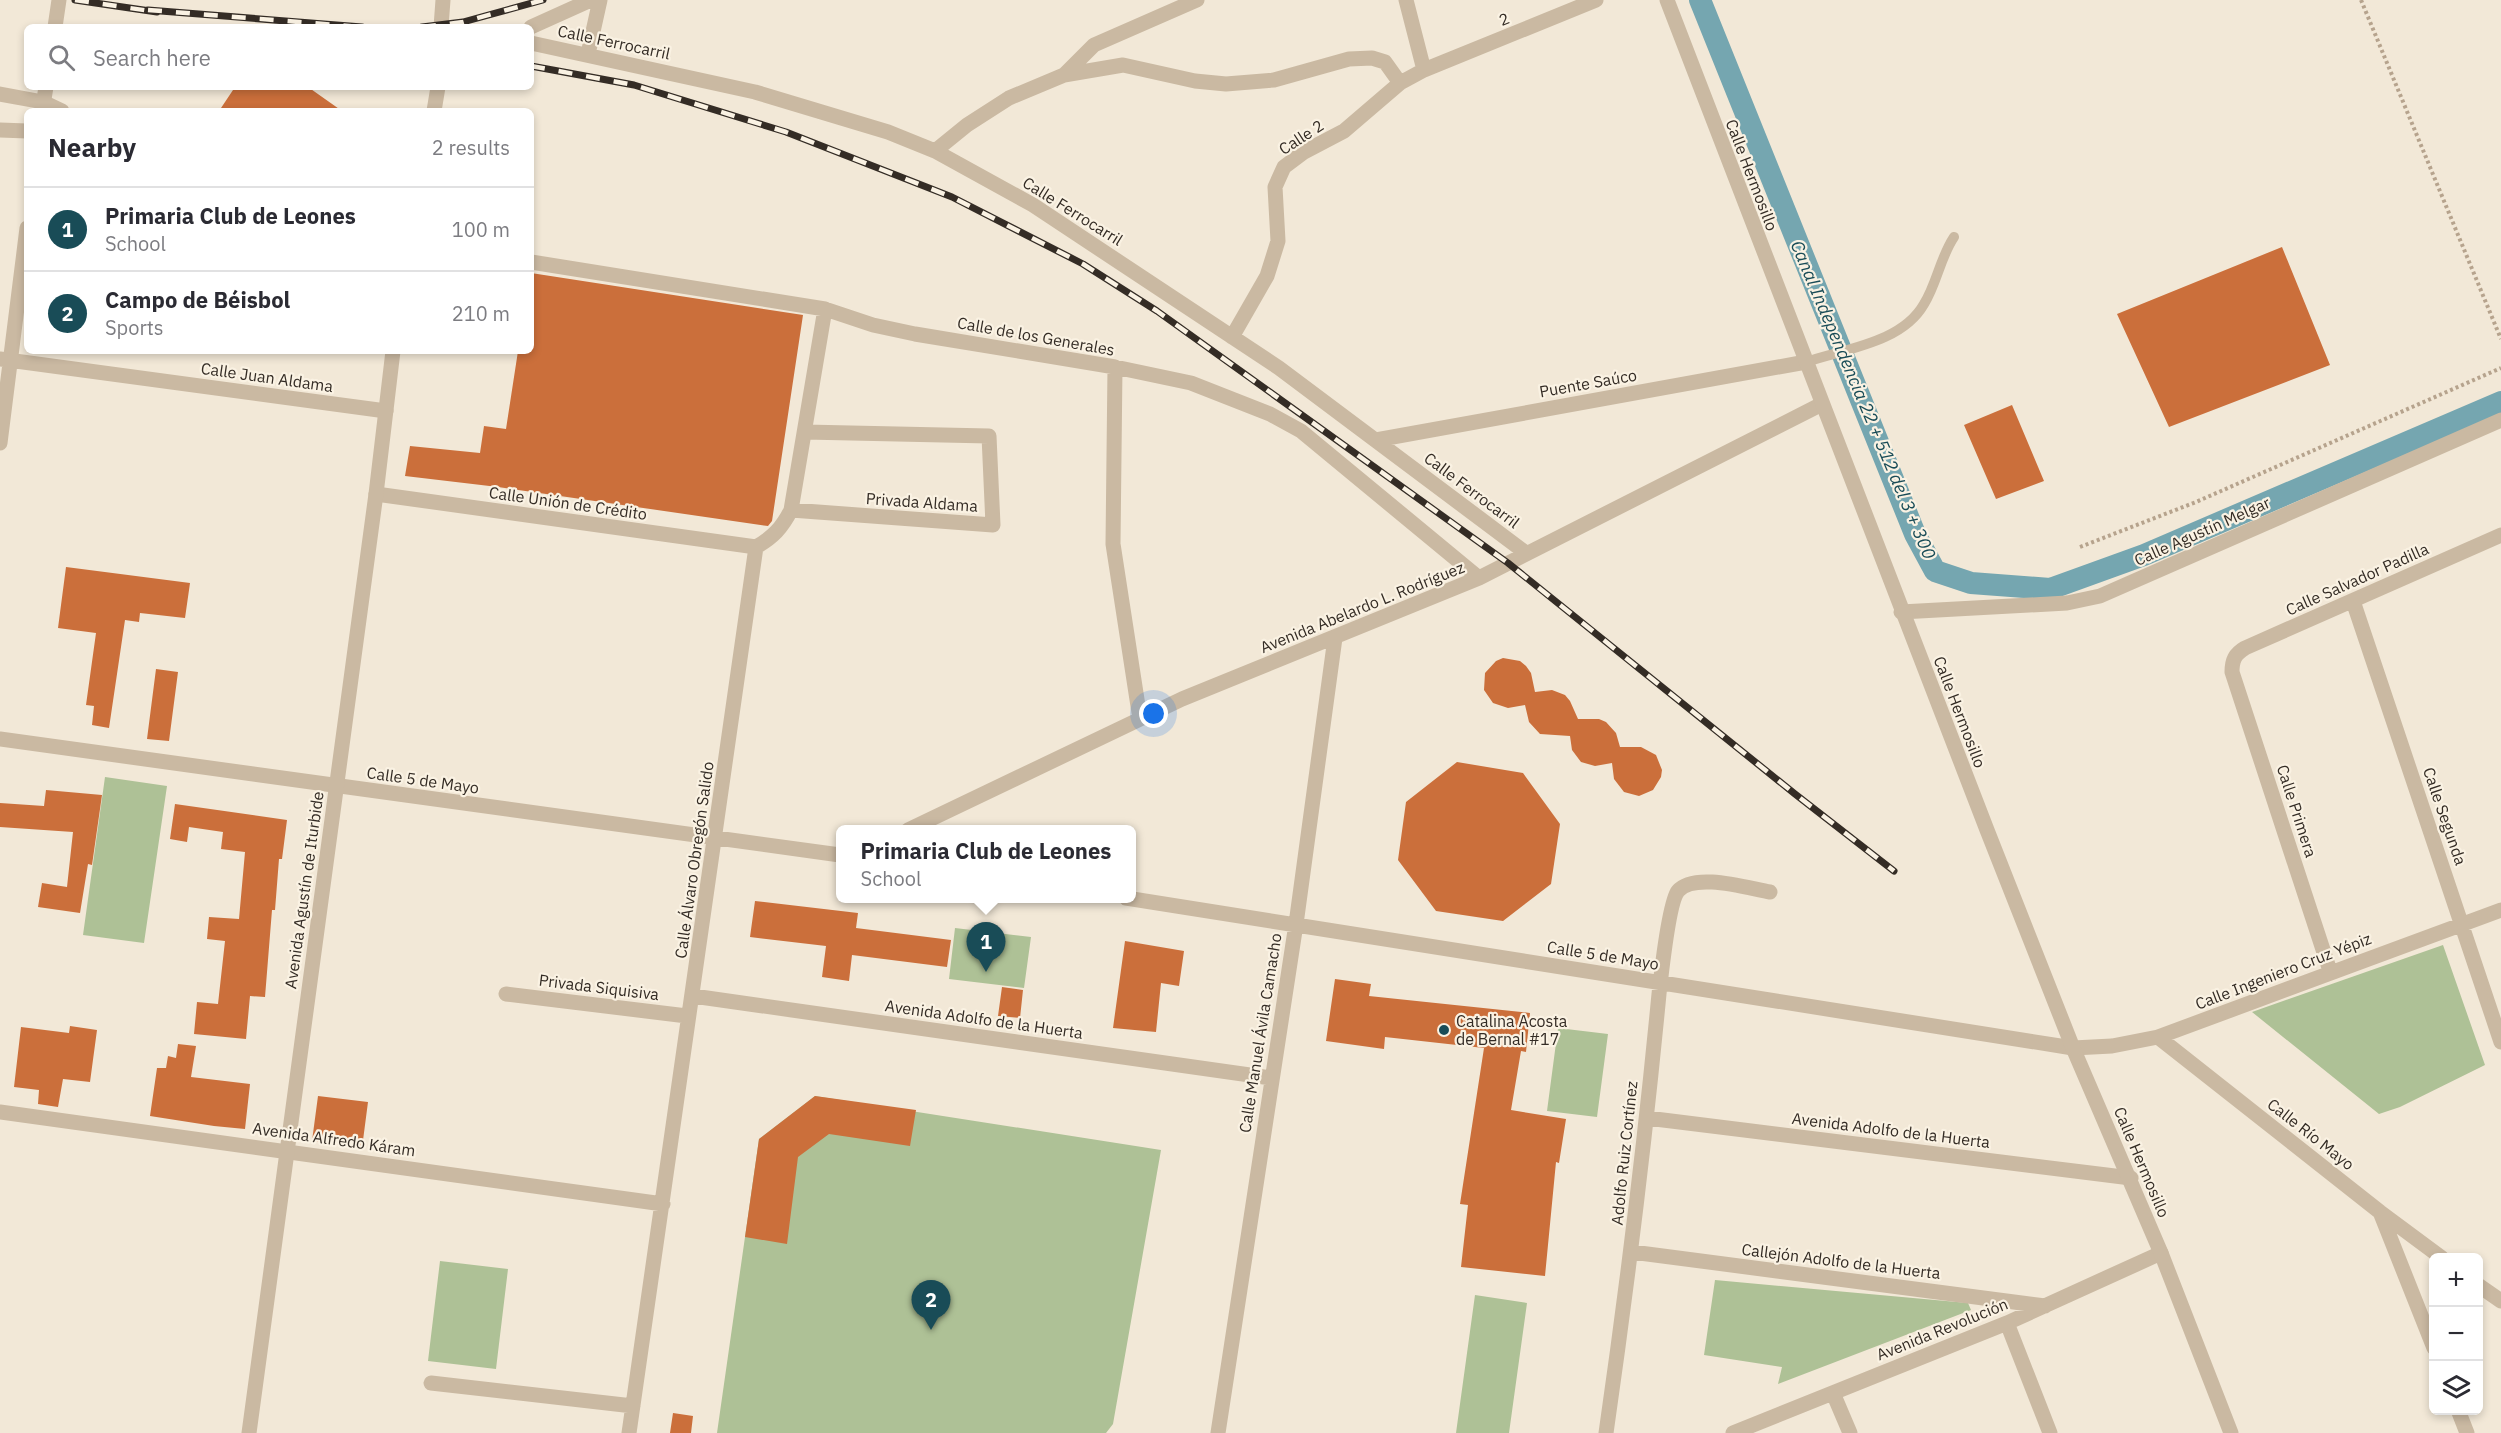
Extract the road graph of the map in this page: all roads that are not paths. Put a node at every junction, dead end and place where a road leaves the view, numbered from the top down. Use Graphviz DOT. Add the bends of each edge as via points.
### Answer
graph roads {
  1 [pos="59,0"];
  2 [pos="443,0"];
  3 [pos="591,0"];
  4 [pos="600,0"];
  5 [pos="1197,0"];
  6 [pos="1406,0"];
  7 [pos="1596,0"];
  8 [pos="1666,0"];
  9 [pos="55,24"];
  10 [pos="444,24"];
  11 [pos="534,26"];
  12 [pos="534,44"];
  13 [pos="588,54"];
  14 [pos="1424,70"];
  15 [pos="1064,75"];
  16 [pos="1400,83"];
  17 [pos="438,90"];
  18 [pos="0,94"];
  19 [pos="44,100"];
  20 [pos="57,108"];
  21 [pos="434,108"];
  22 [pos="0,130"];
  23 [pos="24,131"];
  24 [pos="935,151"];
  25 [pos="1954,237"];
  26 [pos="24,247"];
  27 [pos="534,262"];
  28 [pos="825,309"];
  29 [pos="1232,337"];
  30 [pos="393,354"];
  31 [pos="6,360"];
  32 [pos="1807,362"];
  33 [pos="1116,367"];
  34 [pos="1822,404"];
  35 [pos="386,411"];
  36 [pos="2501,420"];
  37 [pos="805,432"];
  38 [pos="1376,440"];
  39 [pos="0,442"];
  40 [pos="376,494"];
  41 [pos="791,510"];
  42 [pos="2501,536"];
  43 [pos="756,547"];
  44 [pos="1526,553"];
  45 [pos="1479,578"];
  46 [pos="2354,601"];
  47 [pos="1901,612"];
  48 [pos="1335,638"];
  49 [pos="2232,662"];
  50 [pos="1140,719"];
  51 [pos="0,739"];
  52 [pos="336,786"];
  53 [pos="918,825"];
  54 [pos="715,839"];
  55 [pos="836,854"];
  56 [pos="1770,892"];
  57 [pos="1136,900"];
  58 [pos="2501,910"];
  59 [pos="2463,923"];
  60 [pos="1296,924"];
  61 [pos="2330,971"];
  62 [pos="1660,983"];
  63 [pos="506,994"];
  64 [pos="693,996"];
  65 [pos="687,1016"];
  66 [pos="2158,1037"];
  67 [pos="2501,1042"];
  68 [pos="2073,1048"];
  69 [pos="1270,1078"];
  70 [pos="0,1112"];
  71 [pos="1647,1118"];
  72 [pos="286,1151"];
  73 [pos="2131,1178"];
  74 [pos="663,1204"];
  75 [pos="2380,1212"];
  76 [pos="1632,1252"];
  77 [pos="2162,1253"];
  78 [pos="2436,1253"];
  79 [pos="2483,1288"];
  80 [pos="2501,1301"];
  81 [pos="2045,1306"];
  82 [pos="2007,1323"];
  83 [pos="2429,1338"];
  84 [pos="431,1383"];
  85 [pos="1833,1393"];
  86 [pos="633,1406"];
  87 [pos="2460,1415"];
  88 [pos="249,1433"];
  89 [pos="629,1433"];
  90 [pos="1218,1433"];
  91 [pos="1606,1433"];
  92 [pos="1733,1433"];
  93 [pos="1850,1433"];
  94 [pos="2050,1433"];
  95 [pos="2231,1433"];
  96 [pos="2467,1433"];
  1 -- 9 [label="street"];
  2 -- 10 [label="street"];
  3 -- 11 [label="street"];
  4 -- 13 [label="street"];
  5 -- 15 [label="street" via="1094,45"];
  6 -- 14 [label="street"];
  7 -- 14 [label="street, 2"];
  8 -- 32 [label="street, Calle Hermosillo"];
  12 -- 13 [label="street, Calle Ferrocarril"];
  13 -- 24 [label="street, Calle Ferrocarril" via="755,92 888,132"];
  14 -- 16 [label="street, Calle 2"];
  15 -- 16 [label="street" via="1124,65 1226,84 1274,80 1349,59 1372,58 1385,62"];
  15 -- 24 [label="street" via="1009,98"];
  16 -- 29 [label="street, Calle 2" via="1344,131 1284,167 1275,187 1278,241 1267,276"];
  17 -- 21 [label="street"];
  18 -- 19 [label="street"];
  19 -- 20 [label="street"];
  22 -- 23 [label="street"];
  24 -- 29 [label="street, Calle Ferrocarril" via="1033,205"];
  25 -- 32 [label="lane" via="1924,306 1905,324 1882,338"];
  26 -- 31 [label="street"];
  27 -- 28 [label="street, Calle de los Generales"];
  28 -- 33 [label="street, Calle de los Generales" via="915,334"];
  28 -- 37 [label="street"];
  29 -- 38 [label="street, Calle Ferrocarril"];
  30 -- 35 [label="street, Avenida Agustín de Iturbide"];
  31 -- 35 [label="street, Calle Juan Aldama"];
  31 -- 39 [label="street"];
  32 -- 34 [label="street, Calle Hermosillo"];
  32 -- 38 [label="street, Puente Saúco"];
  33 -- 45 [label="street, Calle de los Generales" via="1191,383 1270,414 1301,431"];
  33 -- 50 [label="street" via="1113,544"];
  34 -- 44 [label="street, Avenida Abelardo L. Rodríguez"];
  34 -- 47 [label="street, Calle Hermosillo"];
  35 -- 40 [label="street, Avenida Agustín de Iturbide"];
  36 -- 47 [label="street, Calle Agustín Melgar" via="2100,596 2067,603"];
  37 -- 41 [label="street"];
  37 -- 41 [label="street, Privada Aldama" via="989,436 993,525"];
  38 -- 44 [label="street, Calle Ferrocarril"];
  40 -- 43 [label="street, Calle Unión de Crédito"];
  40 -- 52 [label="street, Avenida Agustín de Iturbide"];
  41 -- 43 [label="street" via="774,537"];
  42 -- 46 [label="street, Calle Salvador Padilla"];
  43 -- 54 [label="street, Calle Álvaro Obregón Salido"];
  44 -- 45 [label="street, Avenida Abelardo L. Rodríguez"];
  45 -- 48 [label="street, Avenida Abelardo L. Rodríguez"];
  46 -- 49 [label="street, Calle Salvador Padilla" via="2245,648 2236,653"];
  46 -- 59 [label="street, Calle Segunda"];
  47 -- 68 [label="street, Calle Hermosillo"];
  48 -- 50 [label="street, Avenida Abelardo L. Rodríguez"];
  48 -- 60 [label="street, Calle Manuel Ávila Camacho"];
  49 -- 61 [label="street, Calle Primera" via="2232,672"];
  50 -- 53 [label="street, Avenida Abelardo L. Rodríguez"];
  51 -- 52 [label="street, Calle 5 de Mayo"];
  52 -- 54 [label="street, Calle 5 de Mayo"];
  52 -- 72 [label="street, Avenida Agustín de Iturbide"];
  54 -- 55 [label="street, Calle 5 de Mayo"];
  54 -- 64 [label="street, Calle Álvaro Obregón Salido"];
  56 -- 62 [label="street, Adolfo Ruiz Cortínez" via="1701,881 1688,883 1677,892"];
  57 -- 60 [label="street, Calle 5 de Mayo"];
  58 -- 59 [label="street, Calle Ingeniero Cruz Yépiz"];
  59 -- 61 [label="street, Calle Ingeniero Cruz Yépiz"];
  59 -- 67 [label="street, Calle Segunda"];
  60 -- 62 [label="street, Calle 5 de Mayo"];
  60 -- 69 [label="street, Calle Manuel Ávila Camacho"];
  61 -- 66 [label="street, Calle Ingeniero Cruz Yépiz"];
  62 -- 68 [label="street, Calle 5 de Mayo"];
  62 -- 71 [label="street, Adolfo Ruiz Cortínez"];
  63 -- 65 [label="street, Privada Siquisiva"];
  64 -- 65 [label="street, Calle Álvaro Obregón Salido"];
  64 -- 69 [label="street, Avenida Adolfo de la Huerta"];
  65 -- 74 [label="street, Calle Álvaro Obregón Salido"];
  66 -- 68 [label="street, Calle Ingeniero Cruz Yépiz" via="2112,1046"];
  66 -- 75 [label="street, Calle Río Mayo"];
  68 -- 73 [label="street, Calle Hermosillo"];
  69 -- 90 [label="street, Calle Manuel Ávila Camacho"];
  70 -- 72 [label="street, Avenida Alfredo Káram"];
  71 -- 73 [label="street, Avenida Adolfo de la Huerta"];
  71 -- 76 [label="street, Adolfo Ruiz Cortínez"];
  72 -- 74 [label="street, Avenida Alfredo Káram"];
  72 -- 88 [label="street, Avenida Agustín de Iturbide"];
  73 -- 77 [label="street, Calle Hermosillo"];
  74 -- 86 [label="street, Calle Álvaro Obregón Salido"];
  75 -- 78 [label="street, Calle Río Mayo"];
  75 -- 83 [label="street"];
  76 -- 81 [label="street, Callejón Adolfo de la Huerta"];
  76 -- 91 [label="street, Adolfo Ruiz Cortínez"];
  77 -- 81 [label="street, Avenida Revolución"];
  77 -- 95 [label="street, Calle Hermosillo"];
  79 -- 80 [label="street"];
  81 -- 82 [label="street, Avenida Revolución"];
  82 -- 85 [label="street, Avenida Revolución"];
  82 -- 94 [label="street"];
  84 -- 86 [label="street"];
  85 -- 92 [label="street, Avenida Revolución"];
  85 -- 93 [label="street"];
  86 -- 89 [label="street, Calle Álvaro Obregón Salido"];
  87 -- 96 [label="street"];
}
